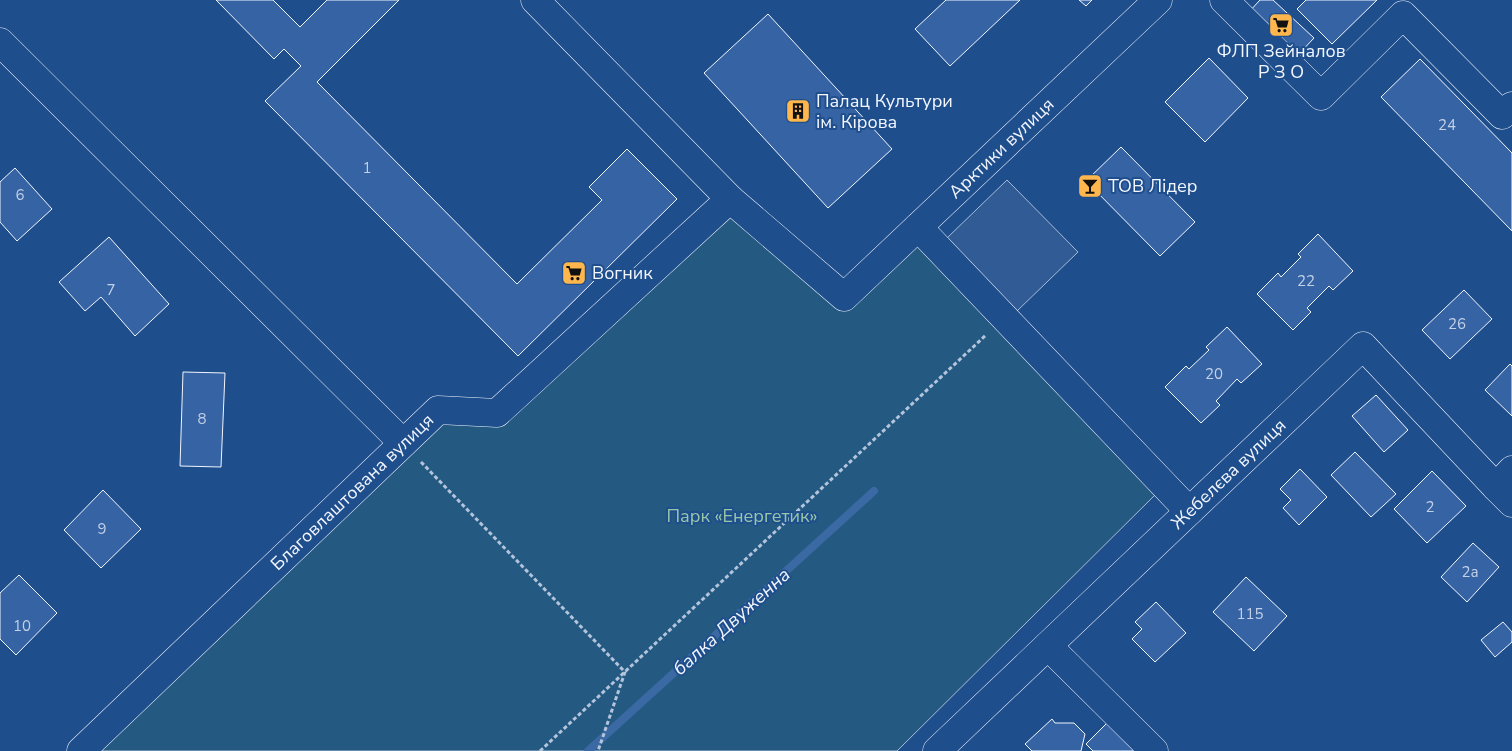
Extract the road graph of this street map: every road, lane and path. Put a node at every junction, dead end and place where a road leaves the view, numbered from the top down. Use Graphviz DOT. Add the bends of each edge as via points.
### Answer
graph roads {
  1 [pos="535,0"];
  2 [pos="1158,0"];
  3 [pos="1224,0"];
  4 [pos="0,42"];
  5 [pos="1512,106"];
  6 [pos="730,200"];
  7 [pos="918,227"];
  8 [pos="1005,318"];
  9 [pos="403,444"];
  10 [pos="1507,487"];
  11 [pos="1189,511"];
  12 [pos="1048,646"];
  13 [pos="625,672"];
  14 [pos="81,751"];
  15 [pos="540,751"];
  16 [pos="598,751"];
  17 [pos="937,751"];
  18 [pos="1154,751"];
  1 -- 6 [label="street"];
  2 -- 7 [label="street, Арктики вулиця"];
  3 -- 5 [label="street" via="1321,96 1403,15 1502,115"];
  4 -- 9 [label="street"];
  6 -- 7 [label="street, Арктики вулиця" via="844,297"];
  6 -- 9 [label="street, Благовлаштована вулиця" via="497,413 438,410"];
  7 -- 8 [label="street"];
  8 -- 11 [label="street"];
  8 -- 13 [label="path"];
  9 -- 13 [label="path"];
  9 -- 14 [label="street, Благовлаштована вулиця"];
  10 -- 11 [label="street, Жебелєва вулиця" via="1363,346"];
  11 -- 12 [label="street, Жебелєва вулиця"];
  12 -- 17 [label="street, Жебелєва вулиця"];
  12 -- 18 [label="street"];
  13 -- 15 [label="path"];
  13 -- 16 [label="path"];
}
